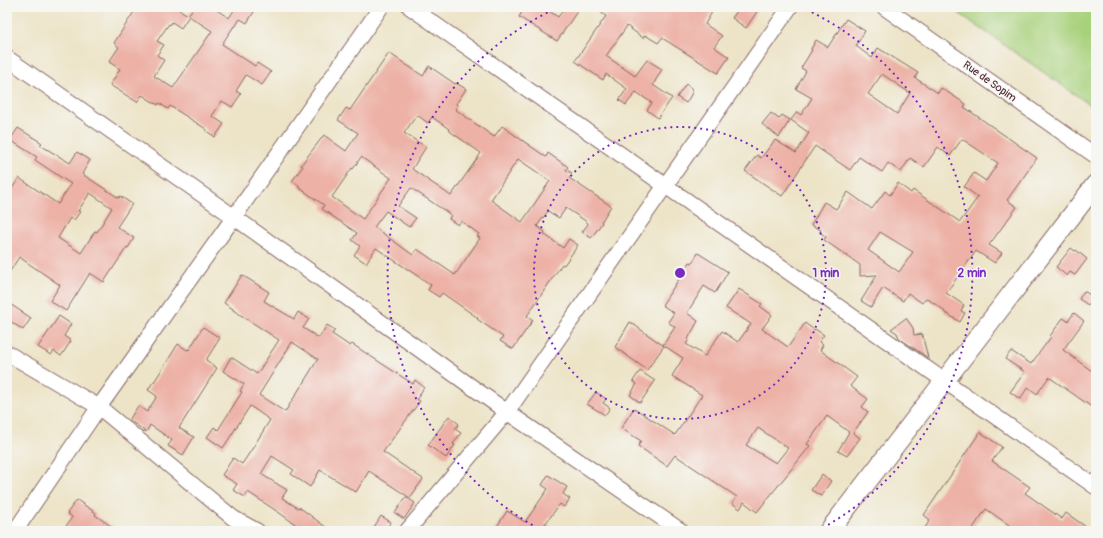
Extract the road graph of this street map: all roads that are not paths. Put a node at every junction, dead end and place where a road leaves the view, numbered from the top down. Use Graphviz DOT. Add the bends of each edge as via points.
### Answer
graph roads {
  1 [pos="381,7"];
  2 [pos="410,7"];
  3 [pos="790,7"];
  4 [pos="884,7"];
  5 [pos="7,58"];
  6 [pos="1096,156"];
  7 [pos="1096,184"];
  8 [pos="665,186"];
  9 [pos="234,217"];
  10 [pos="7,353"];
  11 [pos="944,381"];
  12 [pos="99,407"];
  13 [pos="507,412"];
  14 [pos="1096,487"];
  15 [pos="14,531"];
  16 [pos="257,531"];
  17 [pos="407,531"];
  18 [pos="681,531"];
  19 [pos="829,531"];
  1 -- 9 [label="street"];
  2 -- 8 [label="street"];
  3 -- 8 [label="street"];
  4 -- 6 [label="street, Rue de Sopim"];
  5 -- 9 [label="street"];
  7 -- 11 [label="main road"];
  8 -- 11 [label="street"];
  8 -- 13 [label="street"];
  9 -- 12 [label="street"];
  9 -- 13 [label="street"];
  10 -- 12 [label="street"];
  11 -- 14 [label="street"];
  11 -- 19 [label="main road"];
  12 -- 15 [label="street"];
  12 -- 16 [label="street" via="233,518"];
  13 -- 17 [label="street"];
  13 -- 18 [label="street"];
}
